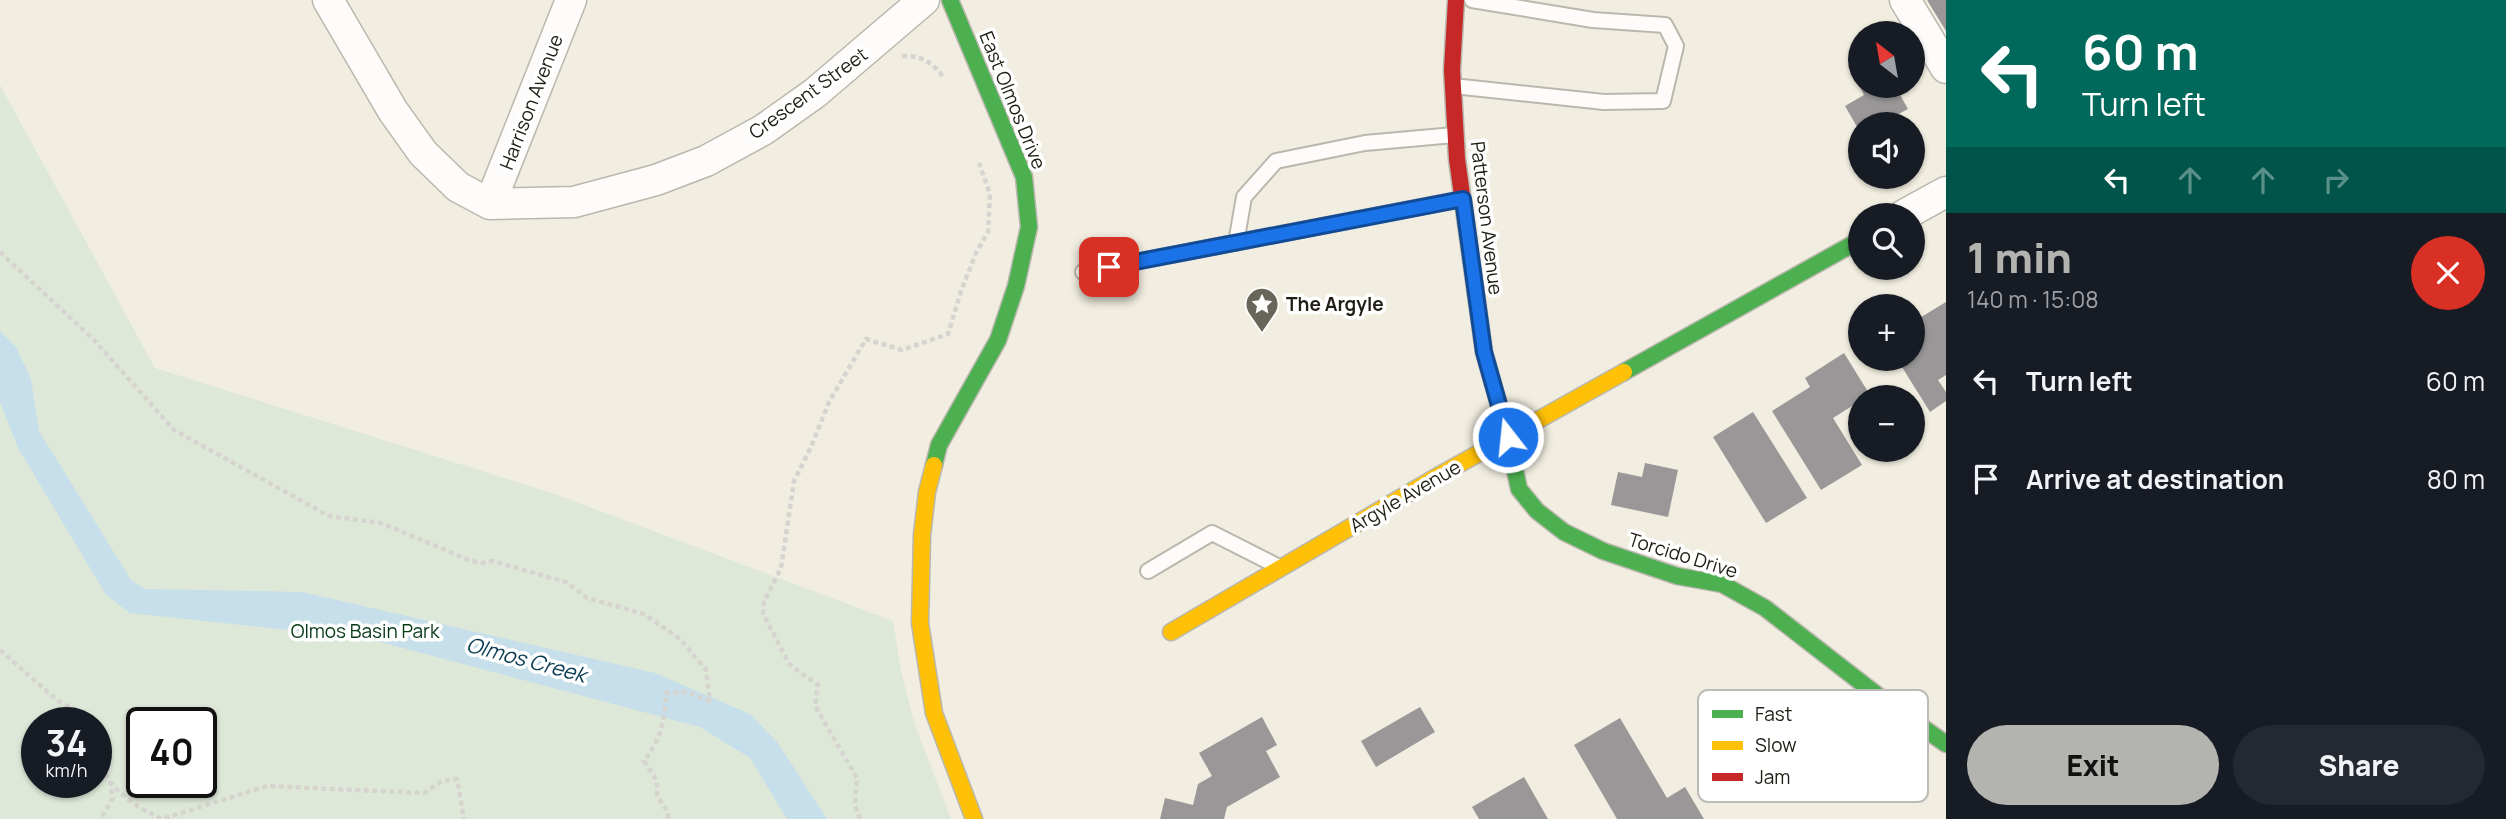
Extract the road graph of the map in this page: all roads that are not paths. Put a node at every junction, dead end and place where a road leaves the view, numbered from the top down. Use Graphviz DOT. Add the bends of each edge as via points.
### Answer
graph roads {
  1 [pos="328,0"];
  2 [pos="571,0"];
  3 [pos="924,0"];
  4 [pos="950,0"];
  5 [pos="1456,0"];
  6 [pos="1472,0"];
  7 [pos="1905,0"];
  8 [pos="1946,68"];
  9 [pos="1453,86"];
  10 [pos="1455,135"];
  11 [pos="1946,192"];
  12 [pos="1463,199"];
  13 [pos="491,204"];
  14 [pos="1925,204"];
  15 [pos="1236,243"];
  16 [pos="1848,247"];
  17 [pos="1083,272"];
  18 [pos="1508,437"];
  19 [pos="1282,568"];
  20 [pos="1148,571"];
  21 [pos="1171,632"];
  22 [pos="1871,690"];
  23 [pos="1928,731"];
  24 [pos="1946,744"];
  25 [pos="974,819"];
  1 -- 13 [label="street, Crescent Street" via="423,153 458,187"];
  2 -- 13 [label="street, Harrison Avenue"];
  3 -- 13 [label="street, Crescent Street" via="861,56 763,130 706,161 574,202"];
  4 -- 25 [label="street, East Olmos Drive" via="1024,177 1029,227 998,340 939,446 922,535 920,622 934,713"];
  5 -- 9 [label="street, Patterson Avenue"];
  6 -- 9 [label="lane" via="1593,20 1665,25 1676,46 1662,101 1604,102"];
  7 -- 8 [label="street"];
  9 -- 10 [label="street, Patterson Avenue"];
  10 -- 12 [label="street, Patterson Avenue"];
  10 -- 15 [label="lane" via="1366,143 1276,161 1244,197"];
  11 -- 14 [label="street"];
  12 -- 15 [label="lane"];
  12 -- 18 [label="street, Patterson Avenue" via="1484,352"];
  15 -- 17 [label="lane"];
  16 -- 18 [label="street, Argyle Avenue"];
  18 -- 19 [label="street, Argyle Avenue"];
  18 -- 22 [label="street, Torcido Drive" via="1519,489 1564,532 1652,568 1722,584 1765,608"];
  19 -- 20 [label="lane" via="1212,533"];
  19 -- 21 [label="street, Argyle Avenue"];
  23 -- 24 [label="street, Torcido Drive"];
}
